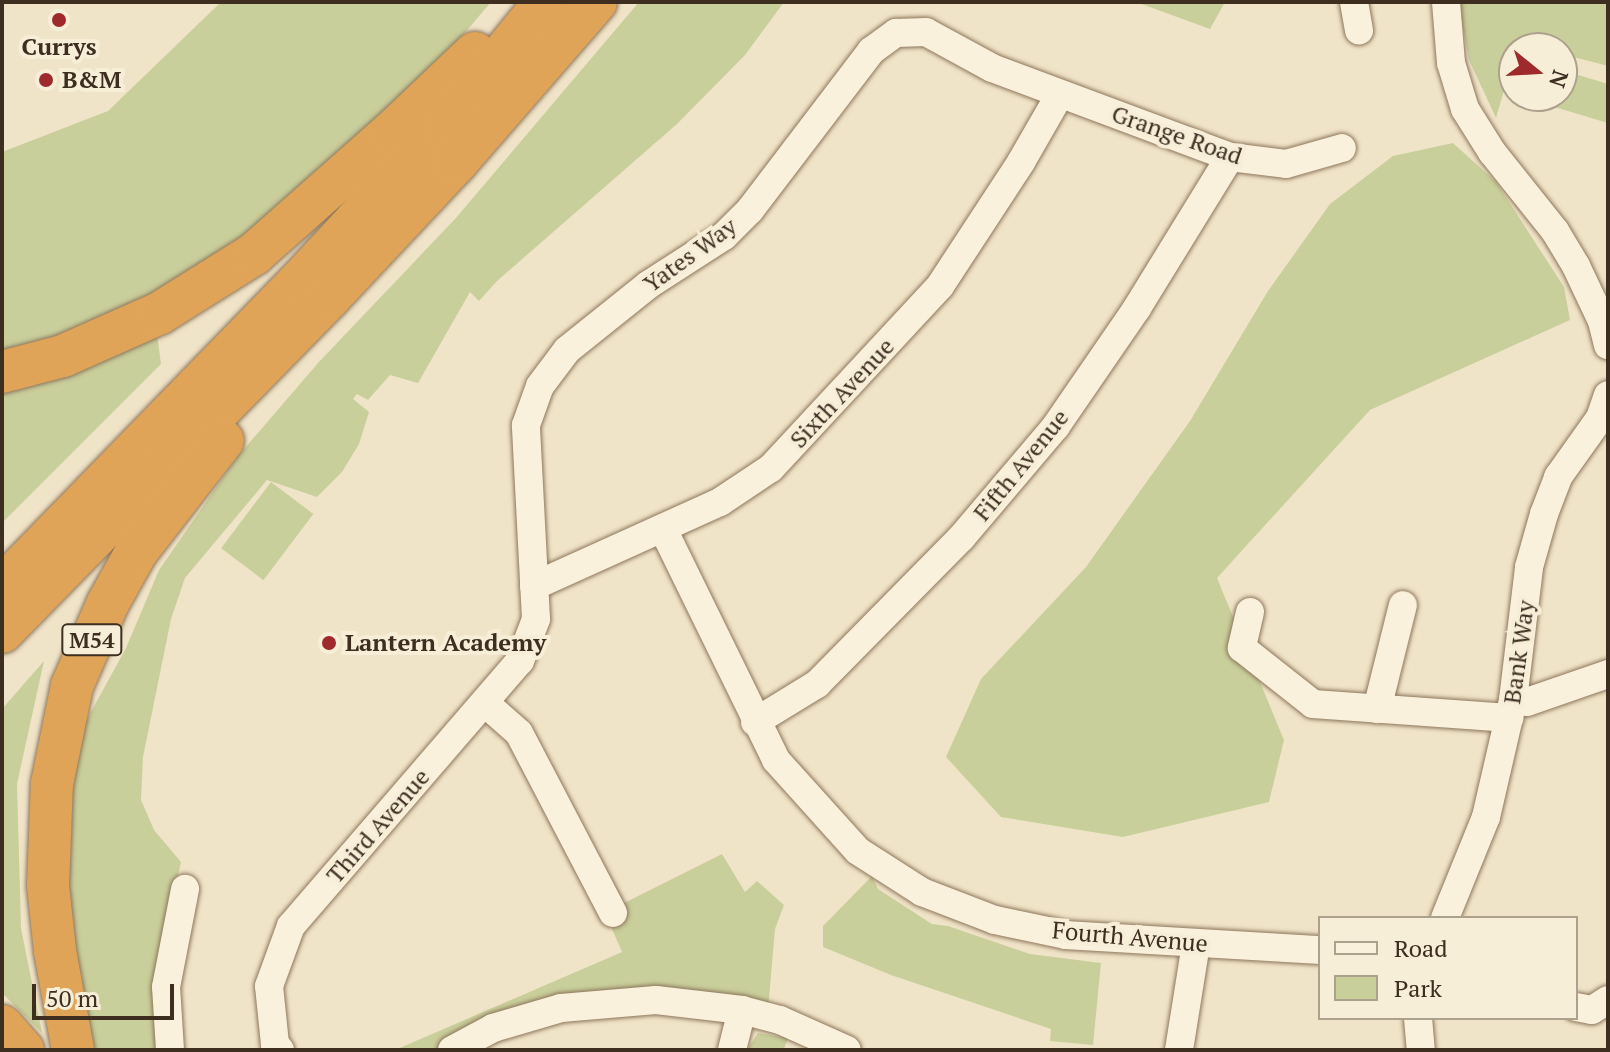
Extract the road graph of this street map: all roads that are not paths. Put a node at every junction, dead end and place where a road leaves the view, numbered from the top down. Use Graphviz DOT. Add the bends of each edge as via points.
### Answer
graph roads {
  1 [pos="529,2"];
  2 [pos="545,2"];
  3 [pos="596,2"];
  4 [pos="1354,2"];
  5 [pos="1446,2"];
  6 [pos="1359,31"];
  7 [pos="1059,96"];
  8 [pos="1342,148"];
  9 [pos="1230,157"];
  10 [pos="329,298"];
  11 [pos="1608,345"];
  12 [pos="2,372"];
  13 [pos="1608,395"];
  14 [pos="663,529"];
  15 [pos="534,586"];
  16 [pos="2,587"];
  17 [pos="1403,605"];
  18 [pos="1250,612"];
  19 [pos="536,619"];
  20 [pos="2,632"];
  21 [pos="1608,674"];
  22 [pos="485,703"];
  23 [pos="1377,709"];
  24 [pos="1511,709"];
  25 [pos="755,722"];
  26 [pos="185,889"];
  27 [pos="613,913"];
  28 [pos="1446,916"];
  29 [pos="1196,944"];
  30 [pos="1318,950"];
  31 [pos="1608,1000"];
  32 [pos="1578,1007"];
  33 [pos="742,1010"];
  34 [pos="1418,1020"];
  35 [pos="2,1026"];
  36 [pos="23,1050"];
  37 [pos="73,1050"];
  38 [pos="170,1050"];
  39 [pos="280,1050"];
  40 [pos="452,1050"];
  41 [pos="732,1050"];
  42 [pos="847,1050"];
  43 [pos="1179,1050"];
  44 [pos="1421,1050"];
  1 -- 12 [label="highway" via="254,254 160,313 63,356"];
  2 -- 16 [label="highway" via="446,124 331,248"];
  3 -- 10 [label="highway, M54"];
  4 -- 6 [label="street"];
  5 -- 11 [label="street" via="1451,63 1465,109 1576,266"];
  7 -- 9 [label="street, Grange Road"];
  7 -- 14 [label="street, Sixth Avenue" via="940,286 882,351 771,468 720,502"];
  7 -- 15 [label="street, Yates Way" via="926,32 896,33 871,51 741,219 567,350 540,386 526,425"];
  8 -- 9 [label="street, Grange Road" via="1286,164"];
  9 -- 25 [label="street, Fifth Avenue" via="1056,426 981,515 817,684"];
  10 -- 20 [label="highway, M54"];
  10 -- 37 [label="highway, M54" via="137,551 72,686 52,784 48,886"];
  13 -- 24 [label="street, Bank Way" via="1600,418 1558,477 1544,514 1529,567"];
  14 -- 15 [label="street, Sixth Avenue"];
  14 -- 25 [label="street, Fourth Avenue"];
  15 -- 19 [label="street, Yates Way"];
  17 -- 23 [label="street"];
  18 -- 23 [label="street" via="1242,648 1313,704"];
  19 -- 22 [label="street, Third Avenue" via="520,661"];
  21 -- 24 [label="street"];
  22 -- 27 [label="street" via="519,733"];
  22 -- 39 [label="street, Third Avenue" via="291,926 269,986"];
  23 -- 24 [label="street"];
  24 -- 28 [label="street, Bank Way" via="1486,817"];
  25 -- 29 [label="street, Fourth Avenue" via="776,760 858,851 922,892 995,920 1066,935"];
  26 -- 38 [label="street" via="166,987"];
  29 -- 30 [label="street, Fourth Avenue"];
  29 -- 43 [label="street"];
  31 -- 32 [label="street" via="1592,1010"];
  33 -- 40 [label="street" via="656,1000 561,1008 493,1028"];
  33 -- 41 [label="street"];
  33 -- 42 [label="street" via="780,1020"];
  34 -- 44 [label="street"];
  35 -- 36 [label="highway"];
}
